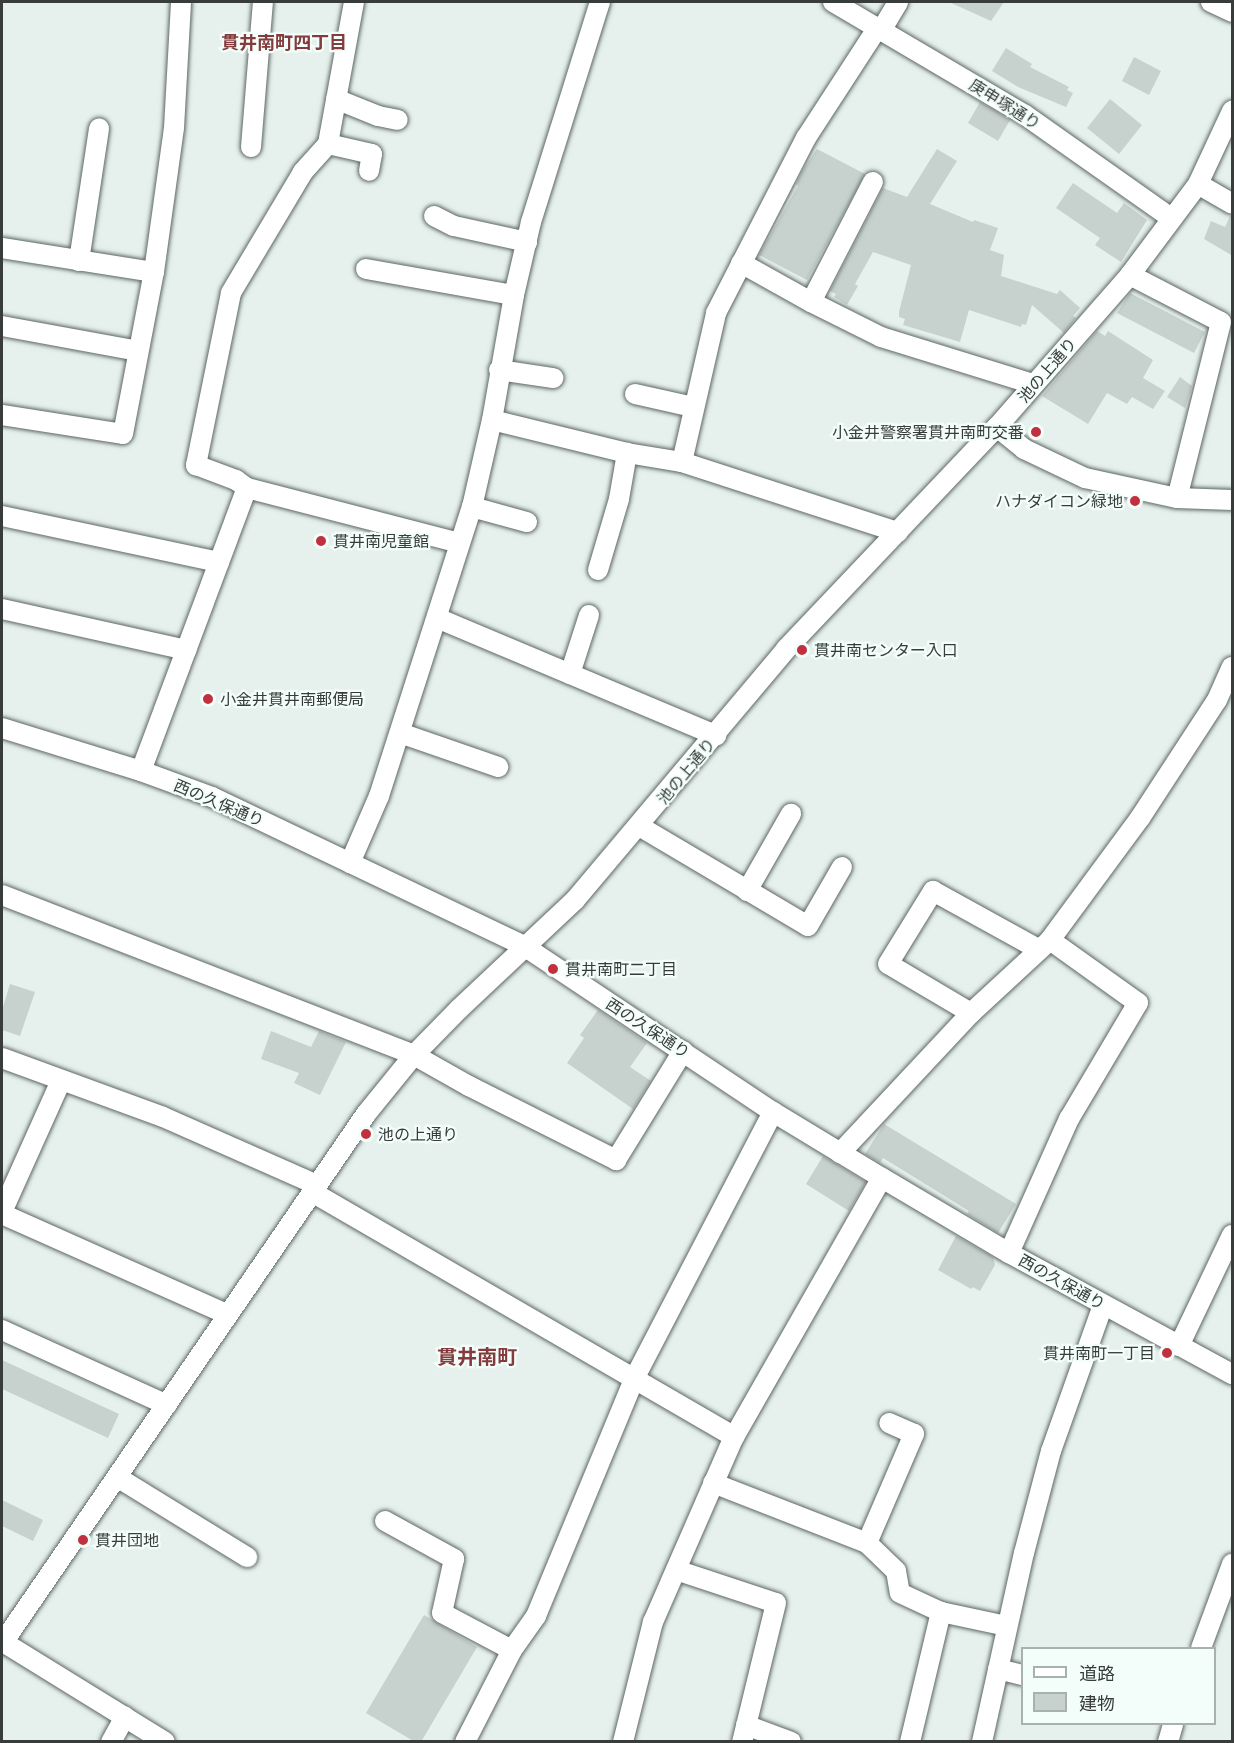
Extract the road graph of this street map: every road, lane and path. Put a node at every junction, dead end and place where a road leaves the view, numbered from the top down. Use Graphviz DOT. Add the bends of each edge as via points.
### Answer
graph roads {
  1 [pos="181,2"];
  2 [pos="263,2"];
  3 [pos="354,2"];
  4 [pos="600,2"];
  5 [pos="833,2"];
  6 [pos="898,2"];
  7 [pos="1211,2"];
  8 [pos="1233,12"];
  9 [pos="880,28"];
  10 [pos="336,99"];
  11 [pos="1233,111"];
  12 [pos="398,120"];
  13 [pos="99,128"];
  14 [pos="328,144"];
  15 [pos="251,147"];
  16 [pos="369,171"];
  17 [pos="873,182"];
  18 [pos="1198,184"];
  19 [pos="1233,204"];
  20 [pos="434,216"];
  21 [pos="1171,218"];
  22 [pos="526,242"];
  23 [pos="2,248"];
  24 [pos="79,261"];
  25 [pos="741,263"];
  26 [pos="366,269"];
  27 [pos="154,272"];
  28 [pos="1130,275"];
  29 [pos="514,295"];
  30 [pos="811,302"];
  31 [pos="2,326"];
  32 [pos="138,351"];
  33 [pos="499,370"];
  34 [pos="553,378"];
  35 [pos="1034,384"];
  36 [pos="635,394"];
  37 [pos="693,407"];
  38 [pos="2,415"];
  39 [pos="492,420"];
  40 [pos="997,427"];
  41 [pos="627,453"];
  42 [pos="682,462"];
  43 [pos="247,488"];
  44 [pos="1177,498"];
  45 [pos="1232,501"];
  46 [pos="472,507"];
  47 [pos="2,516"];
  48 [pos="527,522"];
  49 [pos="898,532"];
  50 [pos="459,543"];
  51 [pos="219,562"];
  52 [pos="598,570"];
  53 [pos="2,609"];
  54 [pos="589,615"];
  55 [pos="437,618"];
  56 [pos="187,650"];
  57 [pos="1233,667"];
  58 [pos="570,674"];
  59 [pos="1225,703"];
  60 [pos="2,728"];
  61 [pos="400,733"];
  62 [pos="716,735"];
  63 [pos="498,767"];
  64 [pos="141,771"];
  65 [pos="790,814"];
  66 [pos="639,826"];
  67 [pos="350,863"];
  68 [pos="843,867"];
  69 [pos="747,891"];
  70 [pos="2,895"];
  71 [pos="1044,944"];
  72 [pos="524,946"];
  73 [pos="971,1013"];
  74 [pos="683,1051"];
  75 [pos="414,1055"];
  76 [pos="2,1058"];
  77 [pos="61,1081"];
  78 [pos="773,1112"];
  79 [pos="840,1153"];
  80 [pos="882,1178"];
  81 [pos="314,1188"];
  82 [pos="2,1213"];
  83 [pos="1233,1234"];
  84 [pos="1009,1253"];
  85 [pos="1103,1305"];
  86 [pos="227,1314"];
  87 [pos="2,1330"];
  88 [pos="1179,1346"];
  89 [pos="1233,1374"];
  90 [pos="634,1379"];
  91 [pos="167,1405"];
  92 [pos="889,1423"];
  93 [pos="734,1437"];
  94 [pos="117,1477"];
  95 [pos="713,1483"];
  96 [pos="385,1521"];
  97 [pos="867,1543"];
  98 [pos="247,1557"];
  99 [pos="1233,1564"];
  100 [pos="676,1570"];
  101 [pos="941,1612"];
  102 [pos="1008,1626"];
  103 [pos="2,1643"];
  104 [pos="1201,1647"];
  105 [pos="512,1650"];
  106 [pos="998,1669"];
  107 [pos="1021,1675"];
  108 [pos="125,1717"];
  109 [pos="1173,1725"];
  110 [pos="744,1733"];
  111 [pos="162,1741"];
  112 [pos="111,1742"];
  113 [pos="465,1742"];
  114 [pos="623,1742"];
  115 [pos="791,1742"];
  116 [pos="910,1742"];
  117 [pos="982,1742"];
  118 [pos="1167,1742"];
  1 -- 27 [label="street" via="174,128"];
  2 -- 15 [label="street"];
  3 -- 10 [label="street"];
  4 -- 22 [label="street"];
  5 -- 9 [label="street, 庚申塚通り"];
  6 -- 9 [label="street"];
  7 -- 8 [label="street"];
  9 -- 21 [label="street, 庚申塚通り" via="1025,115"];
  9 -- 25 [label="street" via="806,138"];
  10 -- 12 [label="street"];
  10 -- 14 [label="street"];
  11 -- 18 [label="street, 池の上通り"];
  13 -- 24 [label="street"];
  14 -- 16 [label="street" via="372,154"];
  14 -- 43 [label="street" via="303,172 231,293 196,465"];
  17 -- 30 [label="street"];
  18 -- 19 [label="street"];
  18 -- 21 [label="street, 池の上通り"];
  20 -- 22 [label="street" via="454,226"];
  21 -- 28 [label="street, 池の上通り"];
  22 -- 29 [label="street"];
  23 -- 24 [label="street"];
  24 -- 27 [label="street"];
  25 -- 30 [label="street"];
  25 -- 37 [label="street" via="716,313"];
  26 -- 29 [label="street"];
  27 -- 32 [label="street"];
  28 -- 35 [label="street, 池の上通り"];
  28 -- 44 [label="street" via="1221,322"];
  29 -- 33 [label="street"];
  30 -- 35 [label="street" via="881,337"];
  31 -- 32 [label="street"];
  32 -- 38 [label="street" via="123,434"];
  33 -- 34 [label="street"];
  33 -- 39 [label="street"];
  35 -- 40 [label="street, 池の上通り"];
  36 -- 37 [label="street"];
  37 -- 42 [label="street"];
  39 -- 41 [label="street"];
  39 -- 46 [label="street"];
  40 -- 44 [label="street" via="1024,448 1085,478"];
  40 -- 49 [label="street, 池の上通り"];
  41 -- 42 [label="street"];
  41 -- 52 [label="street" via="619,499"];
  42 -- 49 [label="street"];
  43 -- 50 [label="street"];
  43 -- 51 [label="street"];
  44 -- 45 [label="street"];
  46 -- 48 [label="street"];
  46 -- 50 [label="street"];
  47 -- 51 [label="street"];
  49 -- 62 [label="street, 池の上通り" via="786,649"];
  50 -- 55 [label="street"];
  51 -- 56 [label="street"];
  53 -- 56 [label="street"];
  54 -- 58 [label="street"];
  55 -- 58 [label="street"];
  55 -- 61 [label="street"];
  56 -- 64 [label="street"];
  57 -- 59 [label="street"];
  58 -- 62 [label="street"];
  59 -- 71 [label="street"];
  60 -- 64 [label="street, 西の久保通り"];
  61 -- 63 [label="street"];
  61 -- 67 [label="street" via="379,796"];
  62 -- 66 [label="street, 池の上通り"];
  64 -- 67 [label="street, 西の久保通り" via="212,797"];
  65 -- 69 [label="street"];
  66 -- 69 [label="street"];
  66 -- 72 [label="street, 池の上通り" via="575,900"];
  67 -- 72 [label="street, 西の久保通り"];
  68 -- 69 [label="street" via="808,926"];
  70 -- 75 [label="street"];
  71 -- 73 [label="street"];
  71 -- 73 [label="street" via="933,891 888,964"];
  71 -- 84 [label="street" via="1138,1003 1069,1119"];
  72 -- 74 [label="street, 西の久保通り"];
  72 -- 75 [label="street, 池の上通り"];
  73 -- 79 [label="street"];
  74 -- 75 [label="street" via="616,1160"];
  74 -- 78 [label="street, 西の久保通り"];
  75 -- 81 [label="street, 池の上通り"];
  76 -- 77 [label="street"];
  77 -- 81 [label="street" via="163,1117"];
  77 -- 82 [label="street"];
  78 -- 79 [label="street, 西の久保通り"];
  78 -- 90 [label="street"];
  79 -- 80 [label="street, 西の久保通り"];
  80 -- 84 [label="street, 西の久保通り"];
  80 -- 93 [label="street"];
  81 -- 86 [label="street, 池の上通り"];
  81 -- 90 [label="street"];
  82 -- 86 [label="street"];
  83 -- 88 [label="street"];
  84 -- 85 [label="street, 西の久保通り"];
  85 -- 88 [label="street, 西の久保通り"];
  85 -- 102 [label="street" via="1051,1451"];
  86 -- 91 [label="street, 池の上通り"];
  87 -- 91 [label="street"];
  88 -- 89 [label="street, 西の久保通り"];
  90 -- 93 [label="street"];
  90 -- 105 [label="street" via="536,1616"];
  91 -- 94 [label="street, 池の上通り"];
  92 -- 97 [label="street" via="914,1434"];
  93 -- 95 [label="street"];
  94 -- 98 [label="street"];
  94 -- 103 [label="street, 池の上通り"];
  95 -- 97 [label="street"];
  95 -- 100 [label="street"];
  96 -- 105 [label="street" via="454,1559 442,1613"];
  97 -- 101 [label="street" via="896,1571 900,1593"];
  99 -- 104 [label="street"];
  100 -- 110 [label="street" via="776,1603"];
  100 -- 114 [label="street" via="653,1622"];
  101 -- 102 [label="street"];
  101 -- 116 [label="street"];
  102 -- 106 [label="street"];
  103 -- 108 [label="street"];
  105 -- 113 [label="street"];
  106 -- 107 [label="street"];
  106 -- 117 [label="street"];
  108 -- 111 [label="street"];
  108 -- 112 [label="street"];
  109 -- 118 [label="street"];
  110 -- 115 [label="street"];
}
